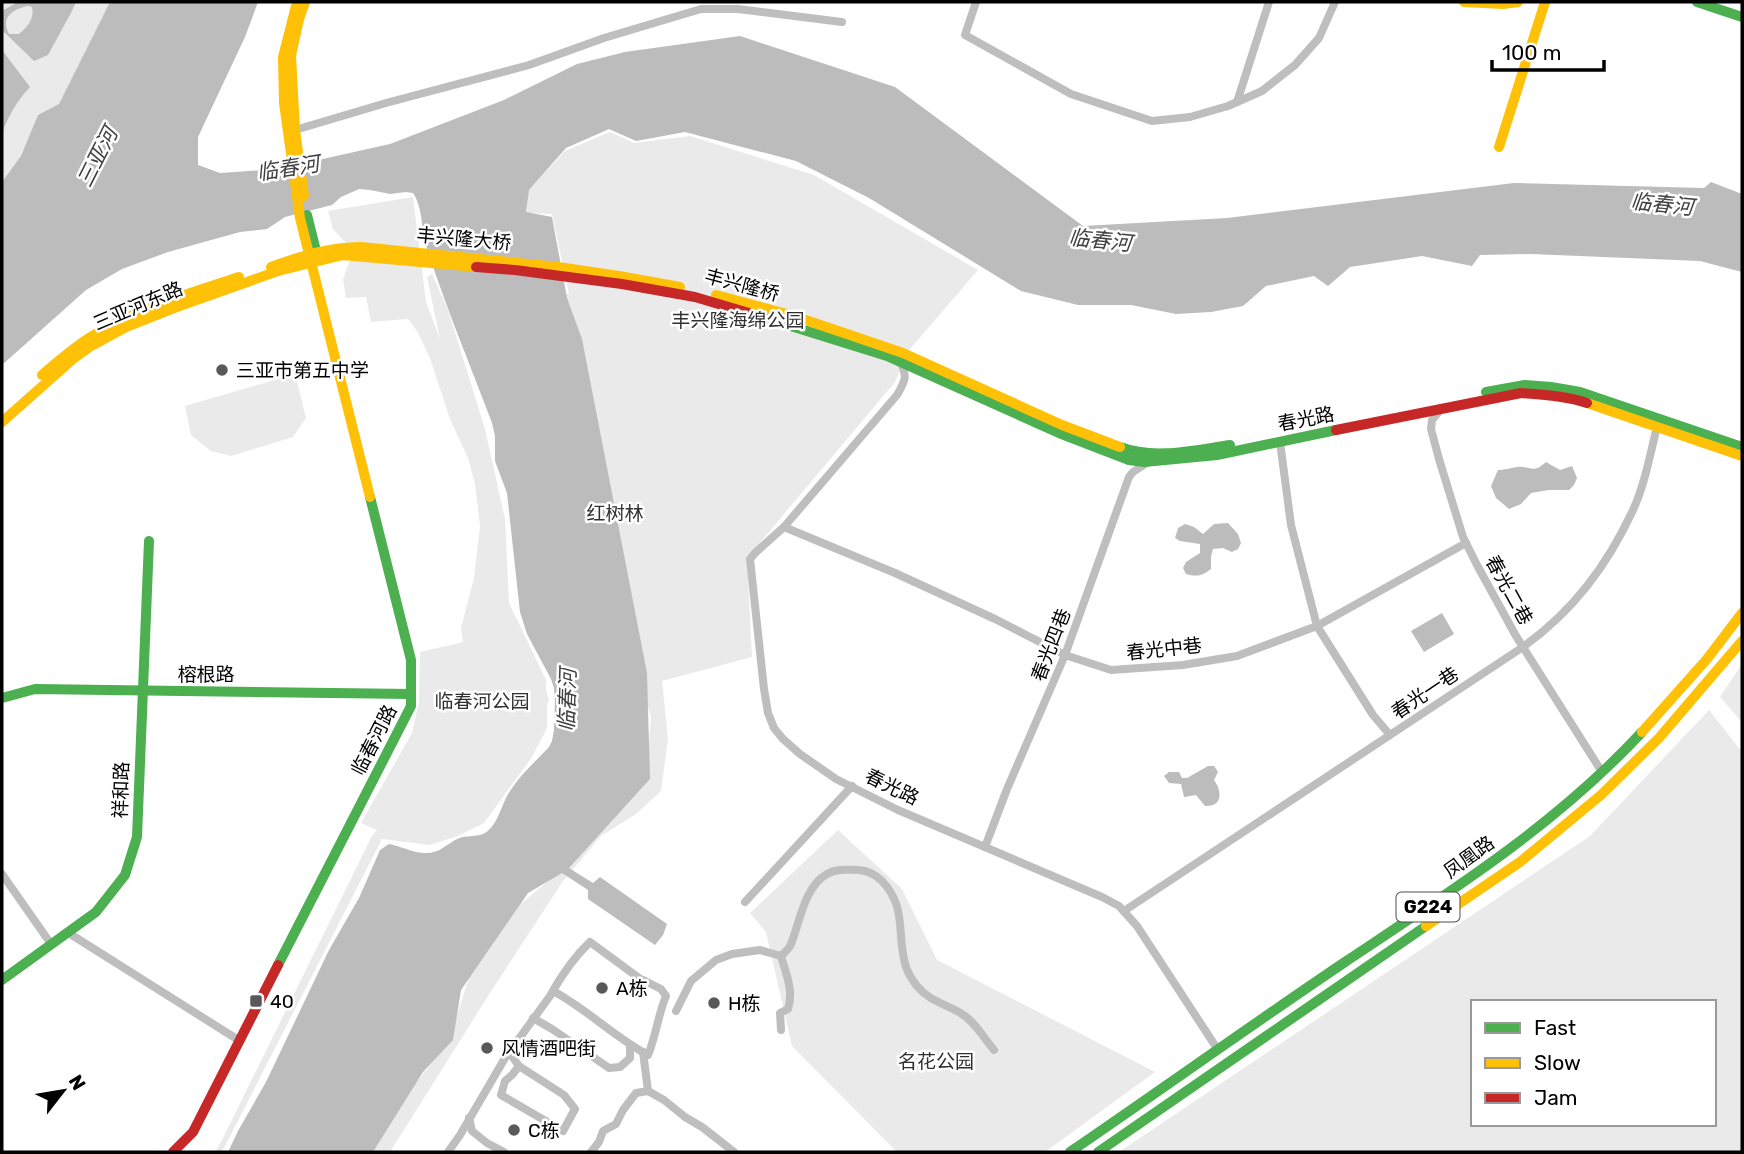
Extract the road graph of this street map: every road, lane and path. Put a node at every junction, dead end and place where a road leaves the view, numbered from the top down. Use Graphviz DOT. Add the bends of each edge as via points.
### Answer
graph roads {
  1 [pos="296,2"];
  2 [pos="305,2"];
  3 [pos="976,2"];
  4 [pos="1269,2"];
  5 [pos="1335,2"];
  6 [pos="1464,2"];
  7 [pos="1518,2"];
  8 [pos="1545,2"];
  9 [pos="1697,2"];
  10 [pos="1742,17"];
  11 [pos="842,22"];
  12 [pos="1237,102"];
  13 [pos="293,138"];
  14 [pos="1499,147"];
  15 [pos="312,256"];
  16 [pos="582,274"];
  17 [pos="889,352"];
  18 [pos="900,361"];
  19 [pos="1442,408"];
  20 [pos="2,412"];
  21 [pos="2,422"];
  22 [pos="1657,427"];
  23 [pos="1280,442"];
  24 [pos="1742,447"];
  25 [pos="1742,456"];
  26 [pos="1150,461"];
  27 [pos="784,527"];
  28 [pos="149,541"];
  29 [pos="1466,543"];
  30 [pos="1742,613"];
  31 [pos="1317,626"];
  32 [pos="1742,640"];
  33 [pos="1523,647"];
  34 [pos="1065,655"];
  35 [pos="143,691"];
  36 [pos="411,694"];
  37 [pos="2,698"];
  38 [pos="1390,735"];
  39 [pos="1602,772"];
  40 [pos="852,786"];
  41 [pos="985,847"];
  42 [pos="2,874"];
  43 [pos="745,902"];
  44 [pos="1124,911"];
  45 [pos="67,932"];
  46 [pos="51,944"];
  47 [pos="781,956"];
  48 [pos="2,980"];
  49 [pos="553,991"];
  50 [pos="676,1011"];
  51 [pos="533,1018"];
  52 [pos="781,1030"];
  53 [pos="240,1041"];
  54 [pos="630,1046"];
  55 [pos="994,1050"];
  56 [pos="1219,1050"];
  57 [pos="509,1052"];
  58 [pos="643,1052"];
  59 [pos="519,1066"];
  60 [pos="648,1091"];
  61 [pos="469,1118"];
  62 [pos="173,1152"];
  63 [pos="448,1152"];
  64 [pos="503,1152"];
  65 [pos="591,1152"];
  66 [pos="734,1152"];
  67 [pos="1070,1152"];
  68 [pos="1098,1152"];
  1 -- 13 [label="main road" via="283,57 284,103"];
  2 -- 13 [label="main road" via="291,56"];
  3 -- 12 [label="street" via="965,36 1071,94 1152,121 1190,117"];
  4 -- 12 [label="street"];
  5 -- 12 [label="street" via="1319,38 1295,65 1262,91"];
  6 -- 7 [label="main road"];
  8 -- 14 [label="main road"];
  9 -- 10 [label="main road"];
  11 -- 13 [label="street" via="701,9 529,65 386,103"];
  13 -- 15 [label="main road"];
  15 -- 16 [label="main road, 丰兴隆大桥" via="342,251"];
  15 -- 20 [label="main road, 三亚河东路" via="177,299 112,326 71,350"];
  15 -- 21 [label="main road, 三亚河东路" via="109,335 64,366"];
  15 -- 36 [label="main road, 临春河路" via="411,660"];
  16 -- 17 [label="main road, 丰兴隆桥" via="746,307"];
  17 -- 18 [label="main road, 春光路"];
  17 -- 24 [label="main road, 春光路" via="1062,425 1147,454 1221,447 1525,386 1580,392"];
  18 -- 26 [label="main road, 春光路" via="1108,453"];
  18 -- 27 [label="street" via="905,380 897,395"];
  19 -- 22 [label="main road, 春光路" via="1521,393 1548,395"];
  19 -- 23 [label="main road, 春光路"];
  19 -- 29 [label="street, 春光二巷" via="1432,420 1432,429"];
  22 -- 25 [label="main road, 春光路"];
  22 -- 33 [label="street, 春光一巷" via="1634,509 1610,553 1579,597"];
  23 -- 26 [label="main road, 春光路" via="1217,455"];
  23 -- 31 [label="street" via="1291,525"];
  26 -- 34 [label="street, 春光四巷" via="1129,477"];
  27 -- 34 [label="street, 春光中巷" via="895,573"];
  27 -- 40 [label="street, 春光路" via="750,559 768,713 774,728 800,754"];
  28 -- 35 [label="main road, 祥和路"];
  29 -- 31 [label="street, 春光中巷"];
  29 -- 33 [label="street, 春光二巷"];
  30 -- 39 [label="main road, 凤凰路 / G224" via="1685,685"];
  31 -- 34 [label="street, 春光中巷" via="1237,656 1183,665 1111,670"];
  31 -- 38 [label="street"];
  32 -- 68 [label="main road, 凤凰路 / G224" via="1645,753 1520,862"];
  33 -- 38 [label="street, 春光一巷"];
  33 -- 39 [label="street, 春光二巷"];
  34 -- 41 [label="street, 春光四巷"];
  35 -- 36 [label="main road, 榕根路"];
  35 -- 37 [label="main road, 榕根路" via="35,689"];
  35 -- 45 [label="main road, 祥和路" via="137,837 125,875 96,912"];
  36 -- 53 [label="main road, 临春河路" via="411,706"];
  38 -- 44 [label="street, 春光一巷"];
  39 -- 56 [label="main road, 凤凰路 / G224" via="1463,884"];
  40 -- 41 [label="street, 春光路"];
  40 -- 43 [label="street"];
  41 -- 44 [label="street, 春光路" via="1102,897"];
  42 -- 46 [label="street"];
  44 -- 56 [label="street, 春光路"];
  45 -- 46 [label="main road, 祥和路"];
  45 -- 53 [label="street"];
  46 -- 48 [label="main road, 祥和路"];
  47 -- 50 [label="street" via="760,950 716,960 691,981"];
  47 -- 52 [label="street" via="791,999 788,1009 780,1013"];
  47 -- 55 [label="street" via="790,946 806,900 825,874 867,871 882,881 895,900 906,968 915,984 926,997 963,1014"];
  49 -- 51 [label="street"];
  49 -- 54 [label="street"];
  49 -- 58 [label="street" via="590,942 661,989 666,996 653,1043 648,1055"];
  51 -- 54 [label="street" via="609,1068 620,1067 630,1058"];
  51 -- 57 [label="street"];
  53 -- 62 [label="main road, 临春河路" via="194,1132"];
  54 -- 58 [label="street"];
  56 -- 67 [label="main road, 凤凰路 / G224"];
  57 -- 59 [label="street"];
  57 -- 61 [label="street"];
  58 -- 60 [label="street"];
  59 -- 59 [label="street" via="572,1104 575,1110 563,1131 501,1095 505,1081"];
  60 -- 65 [label="street" via="636,1093"];
  60 -- 66 [label="street"];
  61 -- 63 [label="street"];
  61 -- 64 [label="street" via="472,1130"];
}
